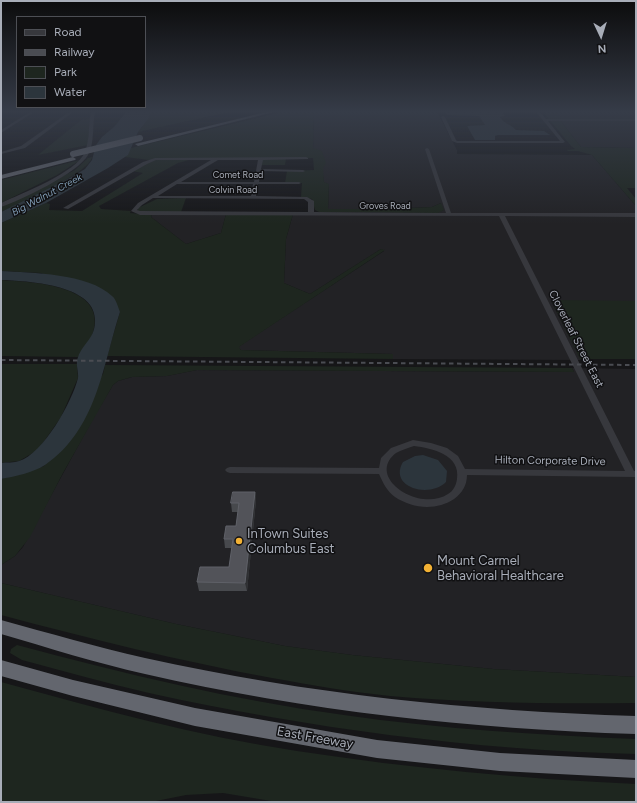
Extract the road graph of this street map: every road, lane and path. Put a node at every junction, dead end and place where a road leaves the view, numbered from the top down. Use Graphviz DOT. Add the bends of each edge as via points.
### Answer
graph roads {
  1 [pos="15,149"];
  2 [pos="88,149"];
  3 [pos="104,149"];
  4 [pos="427,149"];
  5 [pos="1,154"];
  6 [pos="73,157"];
  7 [pos="218,158"];
  8 [pos="261,158"];
  9 [pos="306,158"];
  10 [pos="258,170"];
  11 [pos="303,171"];
  12 [pos="1,172"];
  13 [pos="1,177"];
  14 [pos="176,183"];
  15 [pos="256,183"];
  16 [pos="299,184"];
  17 [pos="154,197"];
  18 [pos="253,198"];
  19 [pos="1,205"];
  20 [pos="66,208"];
  21 [pos="311,213"];
  22 [pos="449,214"];
  23 [pos="501,214"];
  24 [pos="636,214"];
  25 [pos="230,470"];
  26 [pos="382,471"];
  27 [pos="463,472"];
  28 [pos="633,474"];
  29 [pos="1,627"];
  30 [pos="1,668"];
  31 [pos="636,725"];
  32 [pos="636,769"];
  1 -- 5 [label="street"];
  2 -- 19 [label="street" via="80,162 63,174"];
  3 -- 6 [label="highway"];
  4 -- 22 [label="street"];
  6 -- 12 [label="highway"];
  6 -- 13 [label="highway"];
  7 -- 8 [label="street"];
  7 -- 14 [label="street"];
  7 -- 20 [label="street" via="155,159"];
  8 -- 9 [label="street"];
  8 -- 10 [label="street"];
  10 -- 11 [label="street"];
  10 -- 15 [label="street"];
  14 -- 15 [label="street, Comet Road"];
  14 -- 17 [label="street"];
  15 -- 16 [label="street, Comet Road"];
  15 -- 18 [label="street"];
  17 -- 18 [label="street, Colvin Road"];
  17 -- 21 [label="street, Groves Road" via="134,211 140,214"];
  18 -- 21 [label="street, Colvin Road" via="305,198 311,201"];
  21 -- 22 [label="street, Groves Road"];
  22 -- 23 [label="street, Groves Road"];
  23 -- 24 [label="street, Groves Road"];
  23 -- 28 [label="street, Cloverleaf Street East"];
  25 -- 26 [label="street"];
  26 -- 27 [label="street" via="385,458 392,451 401,446 426,444 450,454"];
  26 -- 27 [label="street" via="384,481 391,490 401,497 427,503 440,502 451,497 463,482"];
  27 -- 28 [label="street, Hilton Corporate Drive"];
  29 -- 31 [label="highway" via="144,666 332,700 504,719"];
  30 -- 32 [label="highway, East Freeway" via="195,716 377,749 500,762"];
}
